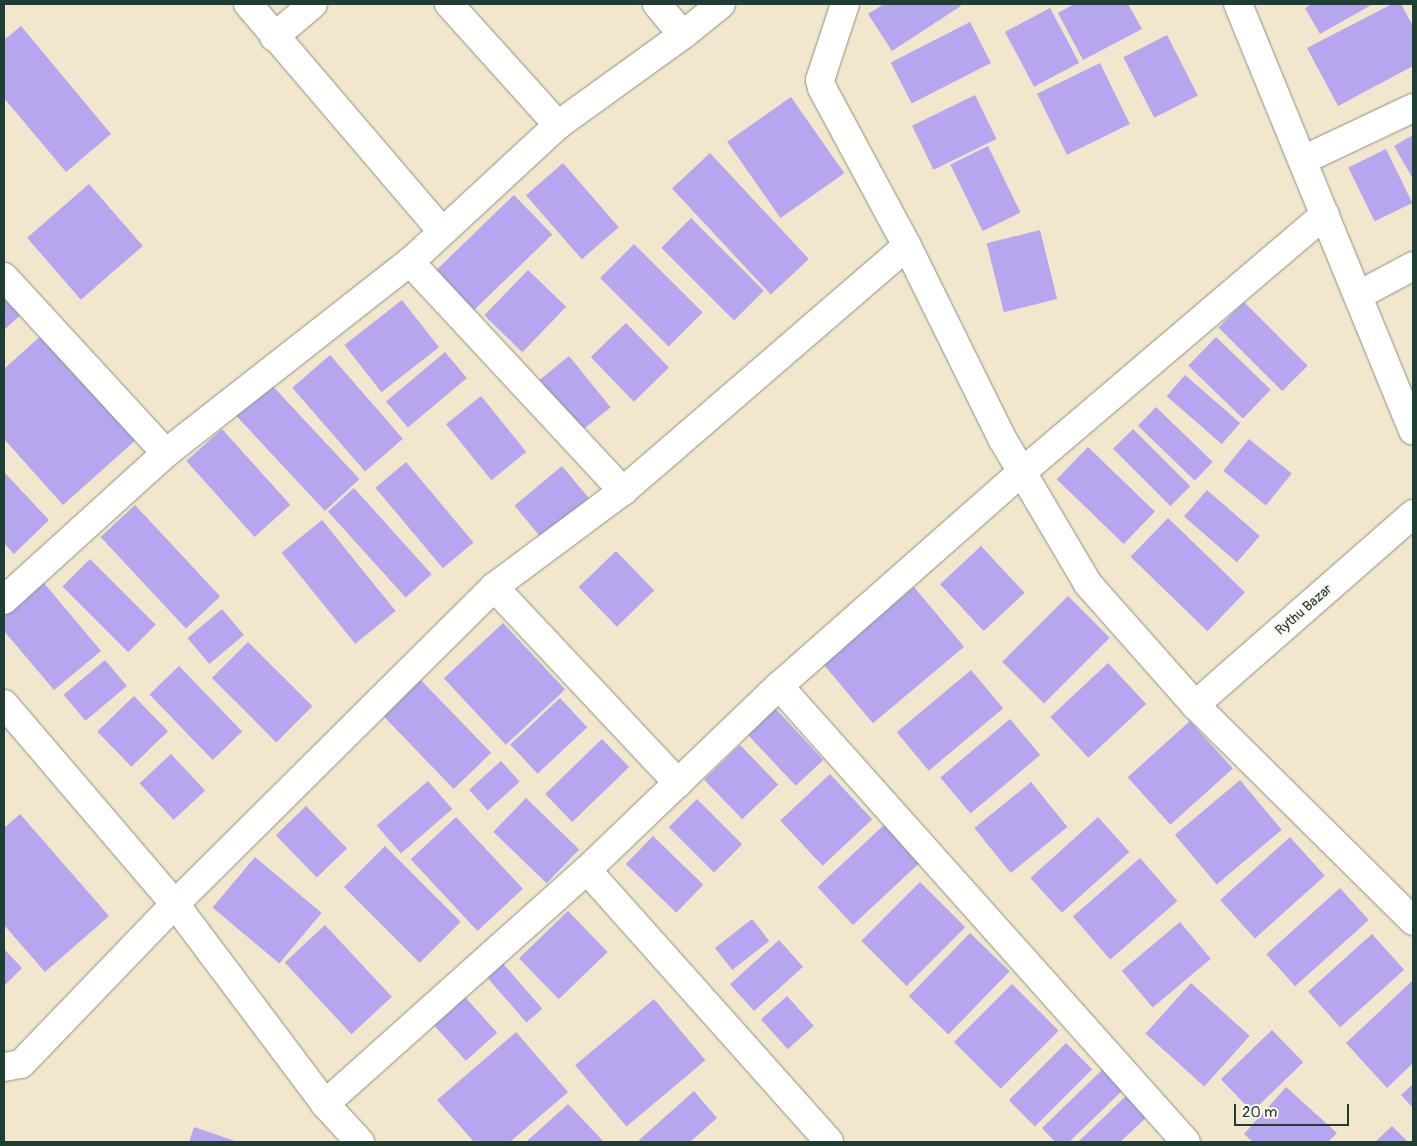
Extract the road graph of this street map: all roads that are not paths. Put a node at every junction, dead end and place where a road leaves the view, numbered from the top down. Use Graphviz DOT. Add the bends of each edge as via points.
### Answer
graph roads {
  1 [pos="248,4"];
  2 [pos="313,4"];
  3 [pos="449,4"];
  4 [pos="657,4"];
  5 [pos="721,4"];
  6 [pos="845,4"];
  7 [pos="1238,4"];
  8 [pos="683,35"];
  9 [pos="274,37"];
  10 [pos="1413,108"];
  11 [pos="558,126"];
  12 [pos="1303,160"];
  13 [pos="1326,214"];
  14 [pos="442,230"];
  15 [pos="907,246"];
  16 [pos="410,262"];
  17 [pos="1413,266"];
  18 [pos="4,276"];
  19 [pos="1359,295"];
  20 [pos="1413,431"];
  21 [pos="166,453"];
  22 [pos="1021,473"];
  23 [pos="624,491"];
  24 [pos="1413,514"];
  25 [pos="494,587"];
  26 [pos="4,600"];
  27 [pos="779,686"];
  28 [pos="4,704"];
  29 [pos="1195,705"];
  30 [pos="678,783"];
  31 [pos="587,870"];
  32 [pos="175,904"];
  33 [pos="1413,921"];
  34 [pos="4,1067"];
  35 [pos="325,1104"];
  36 [pos="360,1142"];
  37 [pos="829,1142"];
  38 [pos="1186,1142"];
  1 -- 9 [label="street"];
  2 -- 9 [label="street"];
  3 -- 11 [label="street"];
  4 -- 8 [label="street"];
  5 -- 8 [label="street"];
  6 -- 15 [label="street" via="820,80 822,88"];
  7 -- 12 [label="street"];
  8 -- 11 [label="street"];
  9 -- 14 [label="street"];
  10 -- 12 [label="street"];
  11 -- 14 [label="street"];
  12 -- 13 [label="street"];
  13 -- 19 [label="street"];
  13 -- 22 [label="street"];
  14 -- 16 [label="street"];
  15 -- 22 [label="street"];
  15 -- 23 [label="street"];
  16 -- 21 [label="street"];
  16 -- 23 [label="street"];
  17 -- 19 [label="street"];
  18 -- 21 [label="street"];
  19 -- 20 [label="street"];
  21 -- 26 [label="street"];
  22 -- 27 [label="street"];
  22 -- 29 [label="street" via="1088,584"];
  23 -- 25 [label="street"];
  24 -- 29 [label="street, Rythu Bazar"];
  25 -- 30 [label="street"];
  25 -- 32 [label="street"];
  27 -- 30 [label="street"];
  27 -- 38 [label="street"];
  28 -- 32 [label="street"];
  29 -- 33 [label="street"];
  30 -- 31 [label="street"];
  31 -- 35 [label="street"];
  31 -- 37 [label="street"];
  32 -- 34 [label="street" via="21,1064"];
  32 -- 35 [label="street"];
  35 -- 36 [label="street"];
}
